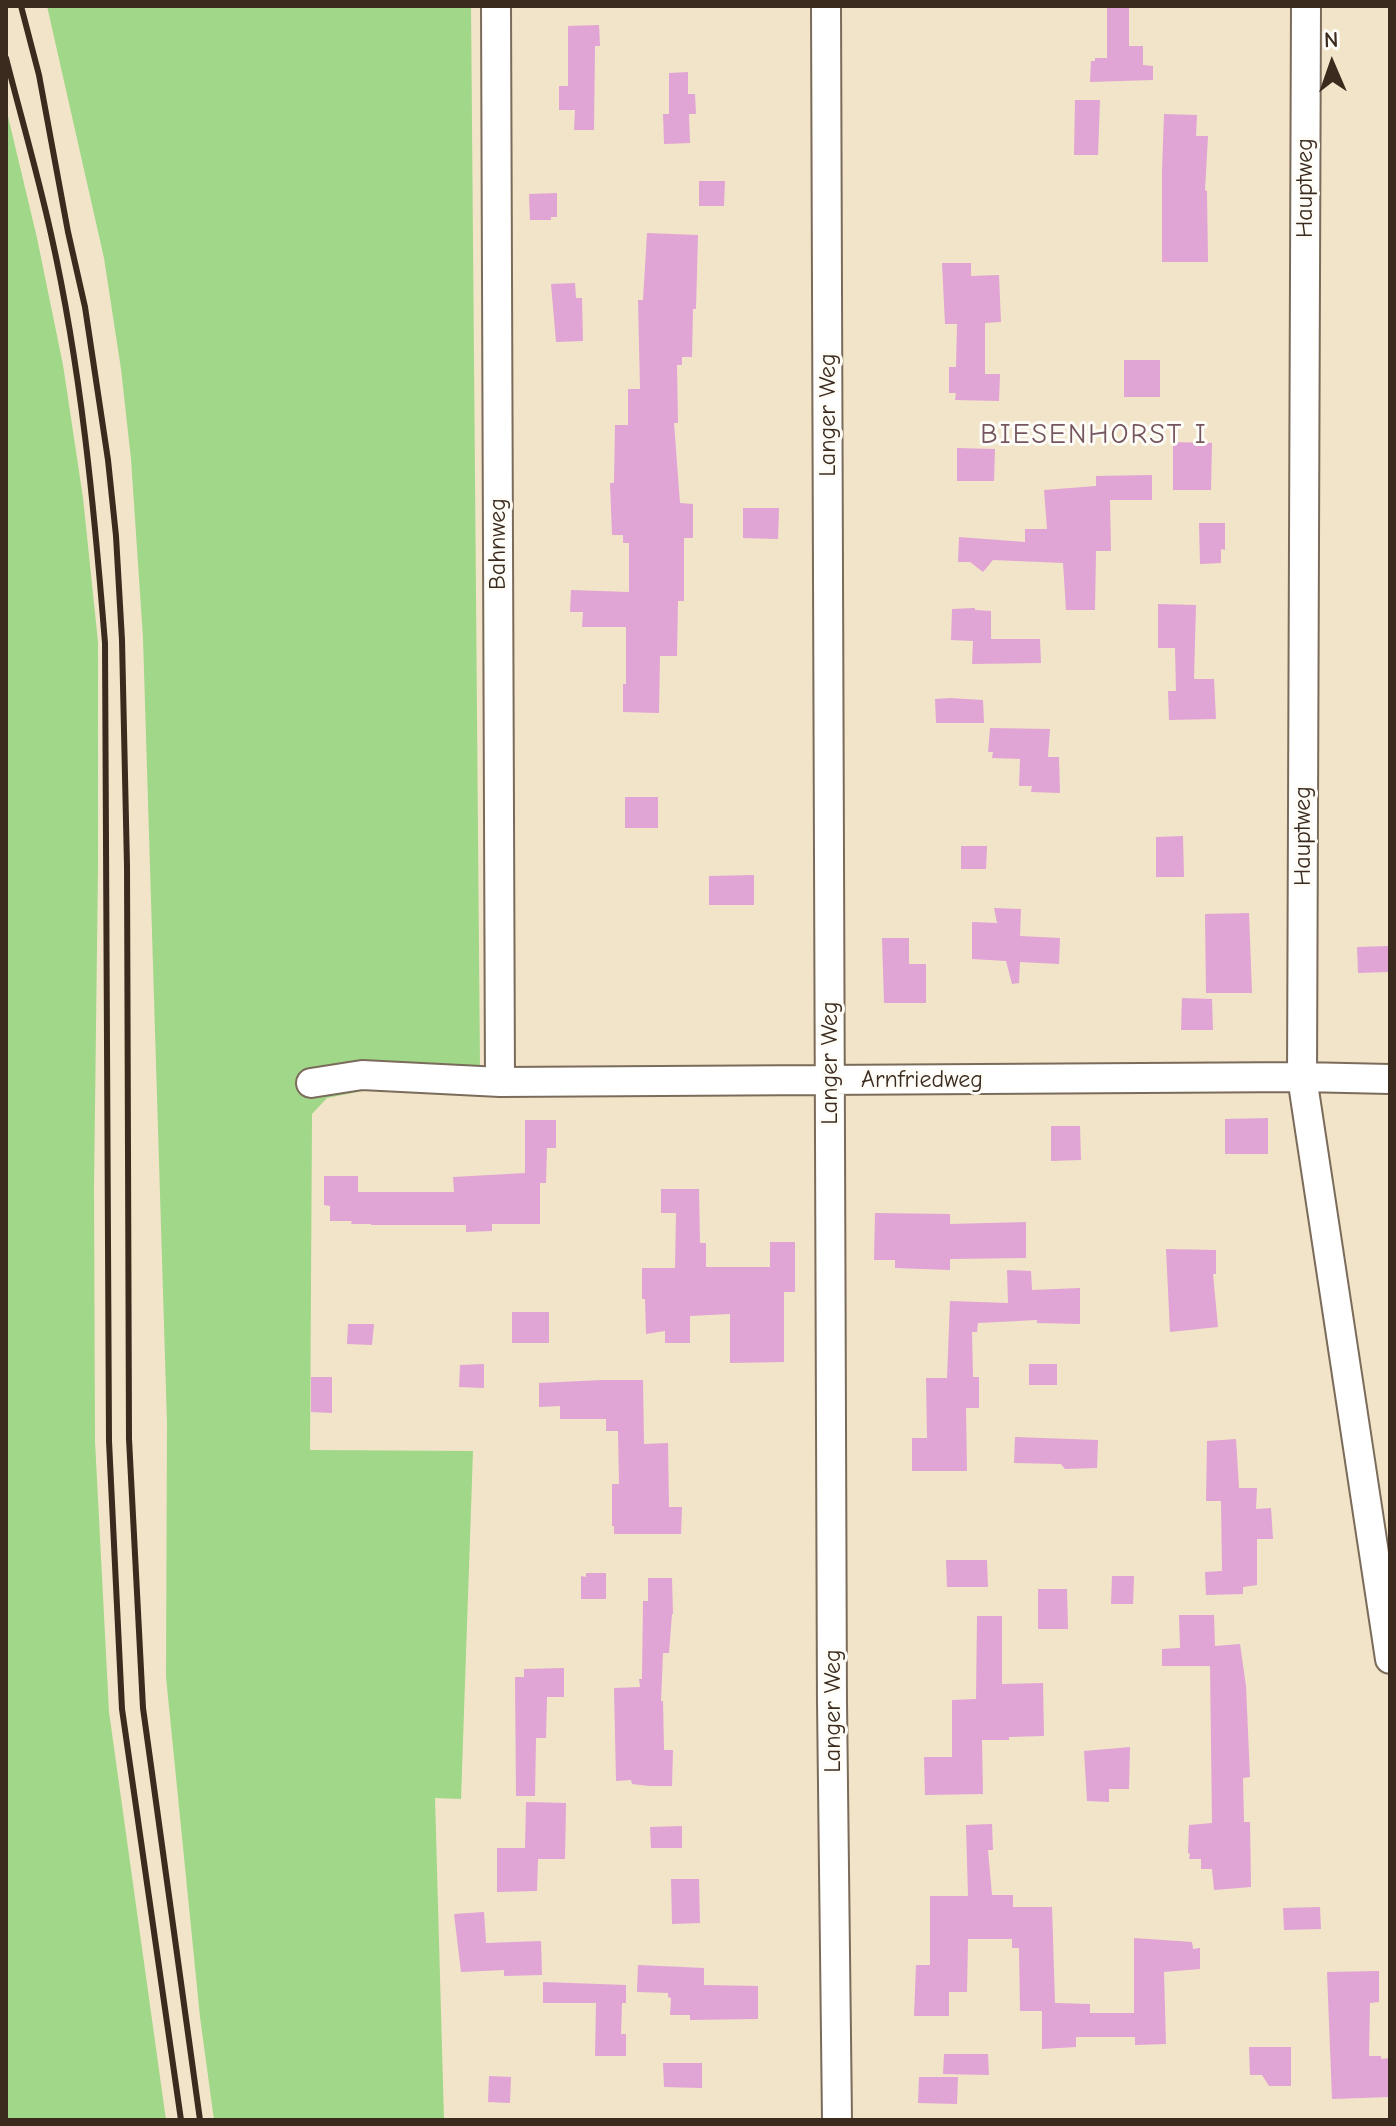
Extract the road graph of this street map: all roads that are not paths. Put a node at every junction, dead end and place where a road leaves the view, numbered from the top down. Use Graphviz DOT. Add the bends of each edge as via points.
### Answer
graph roads {
  1 [pos="496,6"];
  2 [pos="826,6"];
  3 [pos="1306,6"];
  4 [pos="1302,1077"];
  5 [pos="1390,1079"];
  6 [pos="830,1081"];
  7 [pos="500,1082"];
  8 [pos="311,1083"];
  9 [pos="1390,1659"];
  10 [pos="837,2120"];
  1 -- 7 [label="street, Bahnweg"];
  2 -- 6 [label="street, Langer Weg"];
  3 -- 4 [label="street, Hauptweg"];
  4 -- 5 [label="street, Arnfriedweg"];
  4 -- 6 [label="street, Arnfriedweg"];
  4 -- 9 [label="street, Hauptweg"];
  6 -- 7 [label="street, Arnfriedweg"];
  6 -- 10 [label="street, Langer Weg"];
  7 -- 8 [label="street, Arnfriedweg" via="362,1075"];
}
